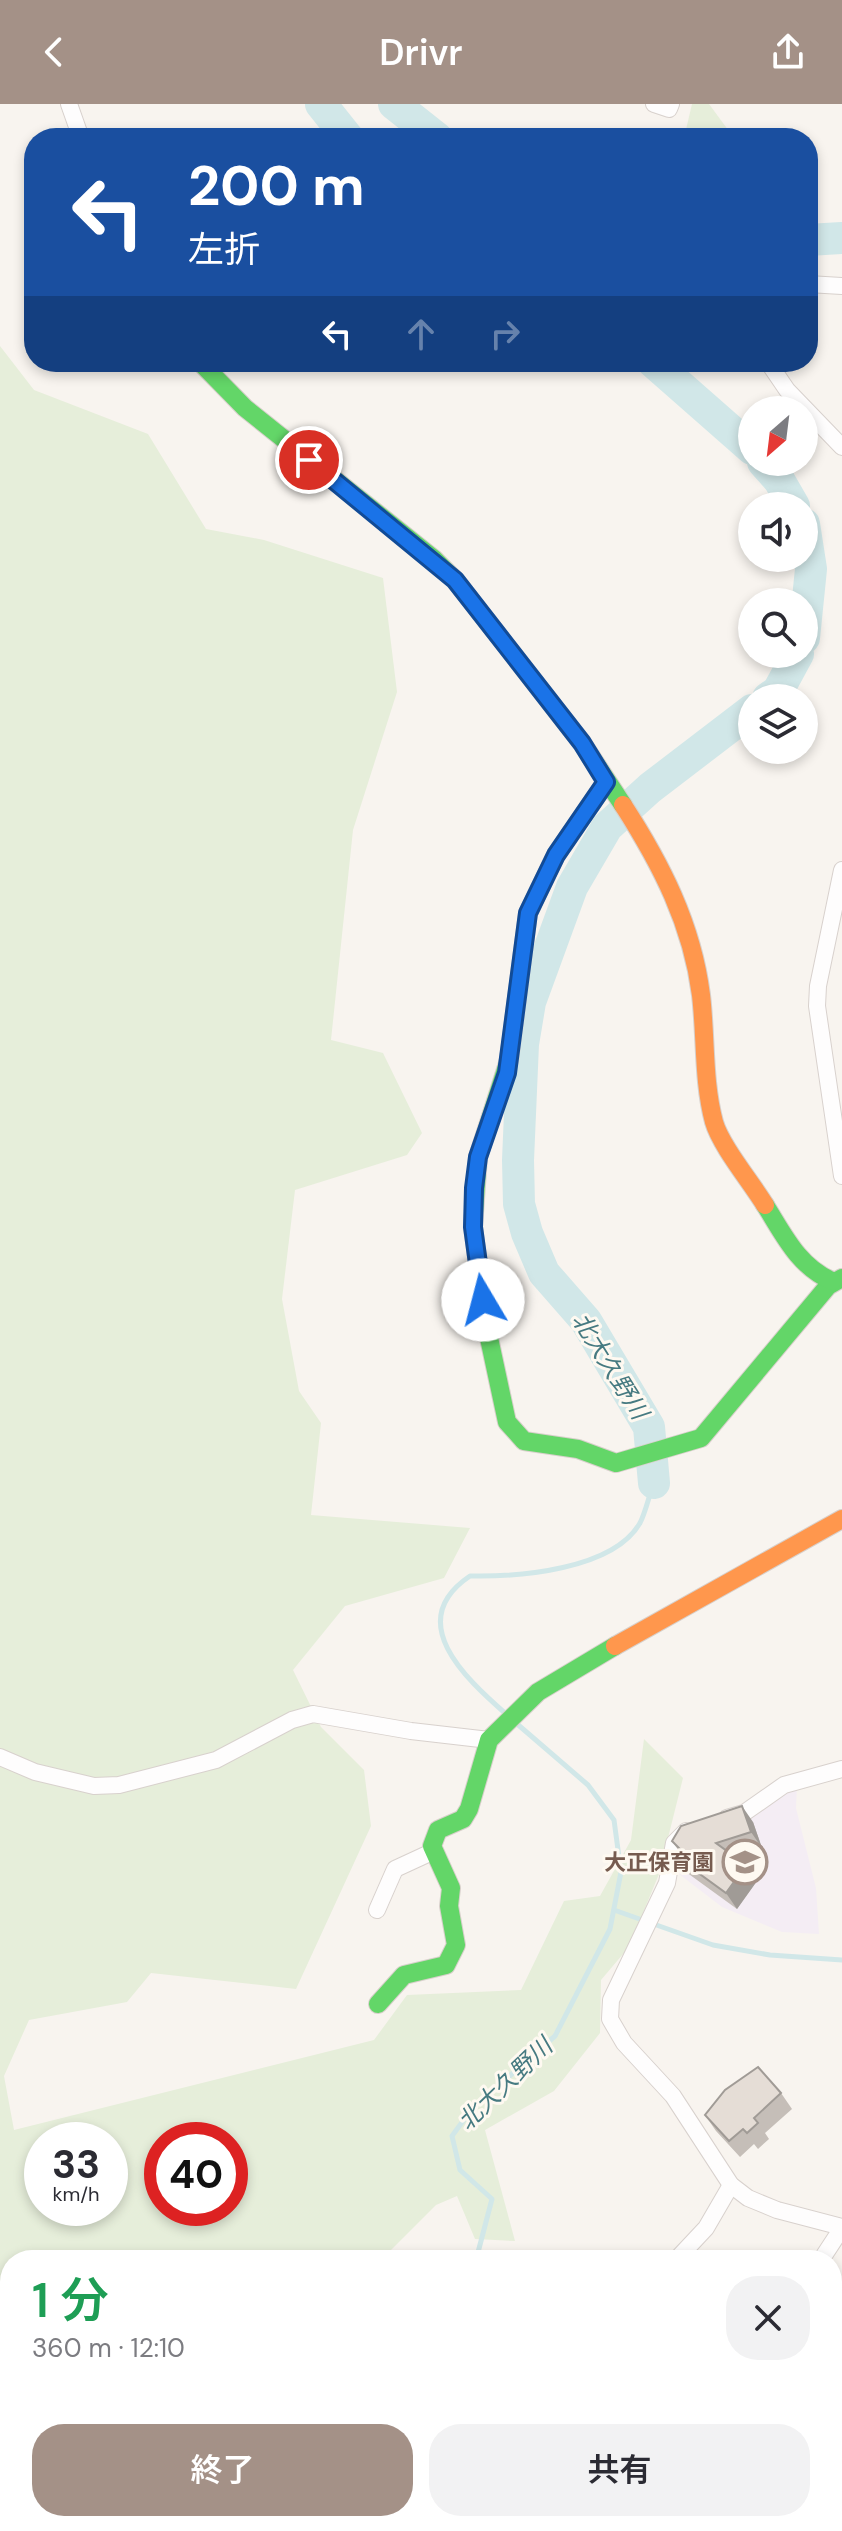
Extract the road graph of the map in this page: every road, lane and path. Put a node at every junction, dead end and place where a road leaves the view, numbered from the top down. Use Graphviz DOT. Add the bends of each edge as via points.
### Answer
graph roads {
  1 [pos="69,104"];
  2 [pos="654,104"];
  3 [pos="671,104"];
  4 [pos="77,128"];
  5 [pos="818,285"];
  6 [pos="842,286"];
  7 [pos="210,372"];
  8 [pos="775,372"];
  9 [pos="842,447"];
  10 [pos="609,787"];
  11 [pos="842,870"];
  12 [pos="842,1176"];
  13 [pos="837,1280"];
  14 [pos="842,1519"];
  15 [pos="495,1733"];
  16 [pos="0,1757"];
  17 [pos="842,1769"];
  18 [pos="434,1851"];
  19 [pos="377,1910"];
  20 [pos="378,2004"];
  21 [pos="731,2185"];
  22 [pos="842,2227"];
  23 [pos="685,2250"];
  24 [pos="827,2250"];
  1 -- 4 [label="street"];
  2 -- 3 [label="street" via="669,109"];
  5 -- 6 [label="street"];
  7 -- 10 [label="street" via="245,408 455,580 582,743"];
  8 -- 9 [label="street"];
  10 -- 13 [label="street" via="661,864 675,896 701,992 715,1125 801,1261 814,1273"];
  10 -- 13 [label="street" via="556,855 528,913 507,1073 478,1157 473,1227 502,1405 515,1435 616,1463 701,1438"];
  11 -- 12 [label="street" via="817,1006"];
  14 -- 15 [label="street" via="538,1692"];
  15 -- 16 [label="street" via="411,1731 313,1714 216,1760 119,1785 94,1786 35,1772"];
  15 -- 18 [label="street" via="469,1809 463,1819 438,1830"];
  17 -- 21 [label="street" via="784,1785 744,1813 683,1831 674,1843 667,1883 611,2000 610,2019 624,2043 673,2096"];
  18 -- 19 [label="street" via="395,1869"];
  18 -- 20 [label="street" via="451,1888 456,1945 446,1965 404,1975"];
  21 -- 22 [label="street" via="777,2210"];
  21 -- 23 [label="street" via="706,2228"];
  22 -- 24 [label="street"];
}
